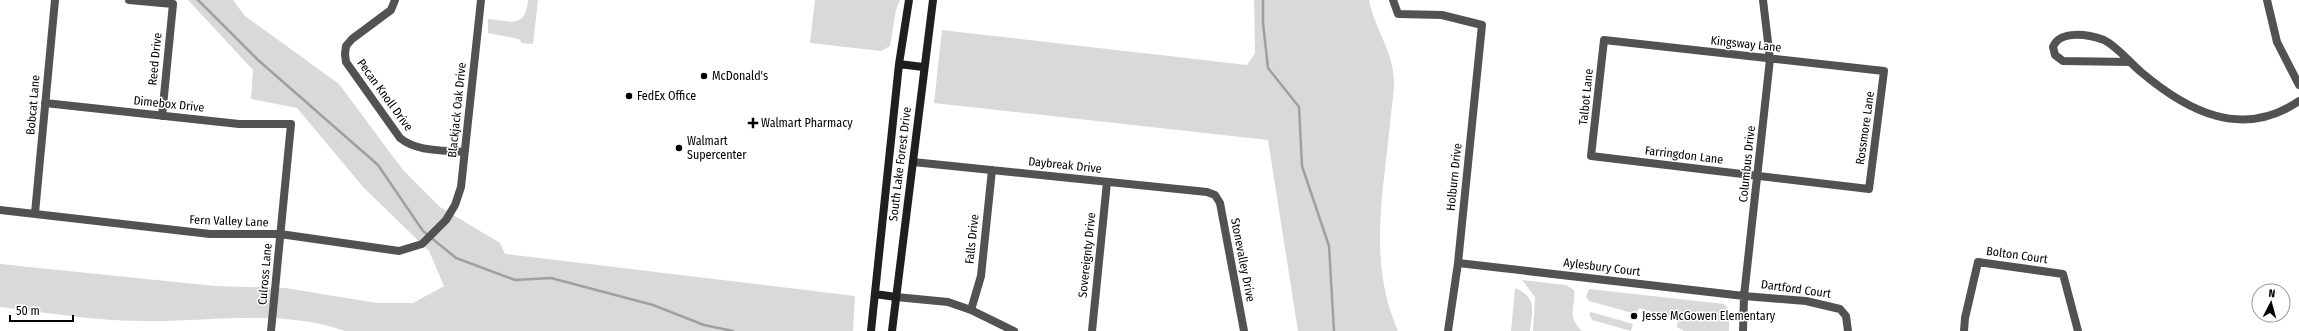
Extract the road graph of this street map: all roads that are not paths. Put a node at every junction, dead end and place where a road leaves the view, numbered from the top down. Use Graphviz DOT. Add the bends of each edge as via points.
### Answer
graph roads {
  1 [pos="55,0"];
  2 [pos="129,0"];
  3 [pos="395,0"];
  4 [pos="481,0"];
  5 [pos="909,0"];
  6 [pos="933,0"];
  7 [pos="1393,0"];
  8 [pos="1763,0"];
  9 [pos="2267,0"];
  10 [pos="1604,40"];
  11 [pos="1770,59"];
  12 [pos="2130,62"];
  13 [pos="899,64"];
  14 [pos="924,67"];
  15 [pos="1884,71"];
  16 [pos="2299,85"];
  17 [pos="2299,101"];
  18 [pos="45,103"];
  19 [pos="162,116"];
  20 [pos="291,124"];
  21 [pos="464,152"];
  22 [pos="1591,156"];
  23 [pos="913,162"];
  24 [pos="992,170"];
  25 [pos="1758,176"];
  26 [pos="1107,182"];
  27 [pos="1869,189"];
  28 [pos="1215,195"];
  29 [pos="0,210"];
  30 [pos="35,213"];
  31 [pos="446,220"];
  32 [pos="280,234"];
  33 [pos="1458,263"];
  34 [pos="875,294"];
  35 [pos="1744,296"];
  36 [pos="896,297"];
  37 [pos="971,310"];
  38 [pos="271,331"];
  39 [pos="871,331"];
  40 [pos="892,331"];
  41 [pos="1014,331"];
  42 [pos="1092,331"];
  43 [pos="1244,331"];
  44 [pos="1448,331"];
  45 [pos="1743,331"];
  46 [pos="1848,331"];
  47 [pos="1964,331"];
  48 [pos="2078,331"];
  1 -- 18 [label="street, Bobcat Lane"];
  2 -- 19 [label="street, Reed Drive" via="173,4"];
  3 -- 21 [label="street, Pecan Knoll Drive" via="391,10 346,46 346,62 400,138 407,144"];
  4 -- 21 [label="street, Blackjack Oak Drive"];
  5 -- 13 [label="main road, South Lake Forest Drive"];
  6 -- 14 [label="main road, South Lake Forest Drive"];
  7 -- 33 [label="street, Holburn Drive" via="1398,14 1442,15 1482,25"];
  8 -- 11 [label="street, Columbus Drive"];
  9 -- 16 [label="street" via="2279,48"];
  10 -- 11 [label="street, Kingsway Lane"];
  10 -- 22 [label="street, Talbot Lane"];
  11 -- 15 [label="street, Kingsway Lane"];
  11 -- 25 [label="street, Columbus Drive"];
  12 -- 12 [label="street" via="2108,42 2094,37 2065,36 2053,46 2055,56 2063,61"];
  12 -- 17 [label="street" via="2177,100 2214,116 2258,118 2284,111"];
  13 -- 14 [label="main road"];
  13 -- 34 [label="main road, South Lake Forest Drive"];
  14 -- 23 [label="main road, South Lake Forest Drive"];
  15 -- 27 [label="street, Rossmore Lane"];
  18 -- 19 [label="street, Dimebox Drive"];
  18 -- 30 [label="street, Bobcat Lane"];
  19 -- 20 [label="street, Dimebox Drive" via="239,124"];
  20 -- 32 [label="street, Culross Lane"];
  21 -- 31 [label="street, Blackjack Oak Drive" via="461,187"];
  22 -- 25 [label="street, Farringdon Lane"];
  23 -- 24 [label="street, Daybreak Drive"];
  23 -- 36 [label="main road, South Lake Forest Drive"];
  24 -- 26 [label="street, Daybreak Drive"];
  24 -- 37 [label="street, Falls Drive" via="981,276"];
  25 -- 27 [label="street, Farringdon Lane"];
  25 -- 35 [label="street, Columbus Drive"];
  26 -- 28 [label="street, Daybreak Drive" via="1207,192"];
  26 -- 42 [label="street, Sovereignty Drive"];
  28 -- 43 [label="street, Stonevalley Drive" via="1220,203"];
  29 -- 30 [label="street, Fern Valley Lane"];
  30 -- 32 [label="street, Fern Valley Lane" via="210,234"];
  31 -- 32 [label="street, Fern Valley Lane" via="422,244 399,251"];
  32 -- 38 [label="street, Culross Lane"];
  33 -- 35 [label="street, Aylesbury Court"];
  33 -- 44 [label="street, Holburn Drive"];
  34 -- 36 [label="main road"];
  34 -- 39 [label="main road, South Lake Forest Drive"];
  35 -- 45 [label="street, Columbus Drive"];
  35 -- 46 [label="street, Dartford Court" via="1834,306 1843,312 1848,321"];
  36 -- 37 [label="street" via="948,302"];
  36 -- 40 [label="main road, South Lake Forest Drive"];
  37 -- 41 [label="street"];
  47 -- 48 [label="street, Bolton Court" via="1978,262 2063,274"];
}
